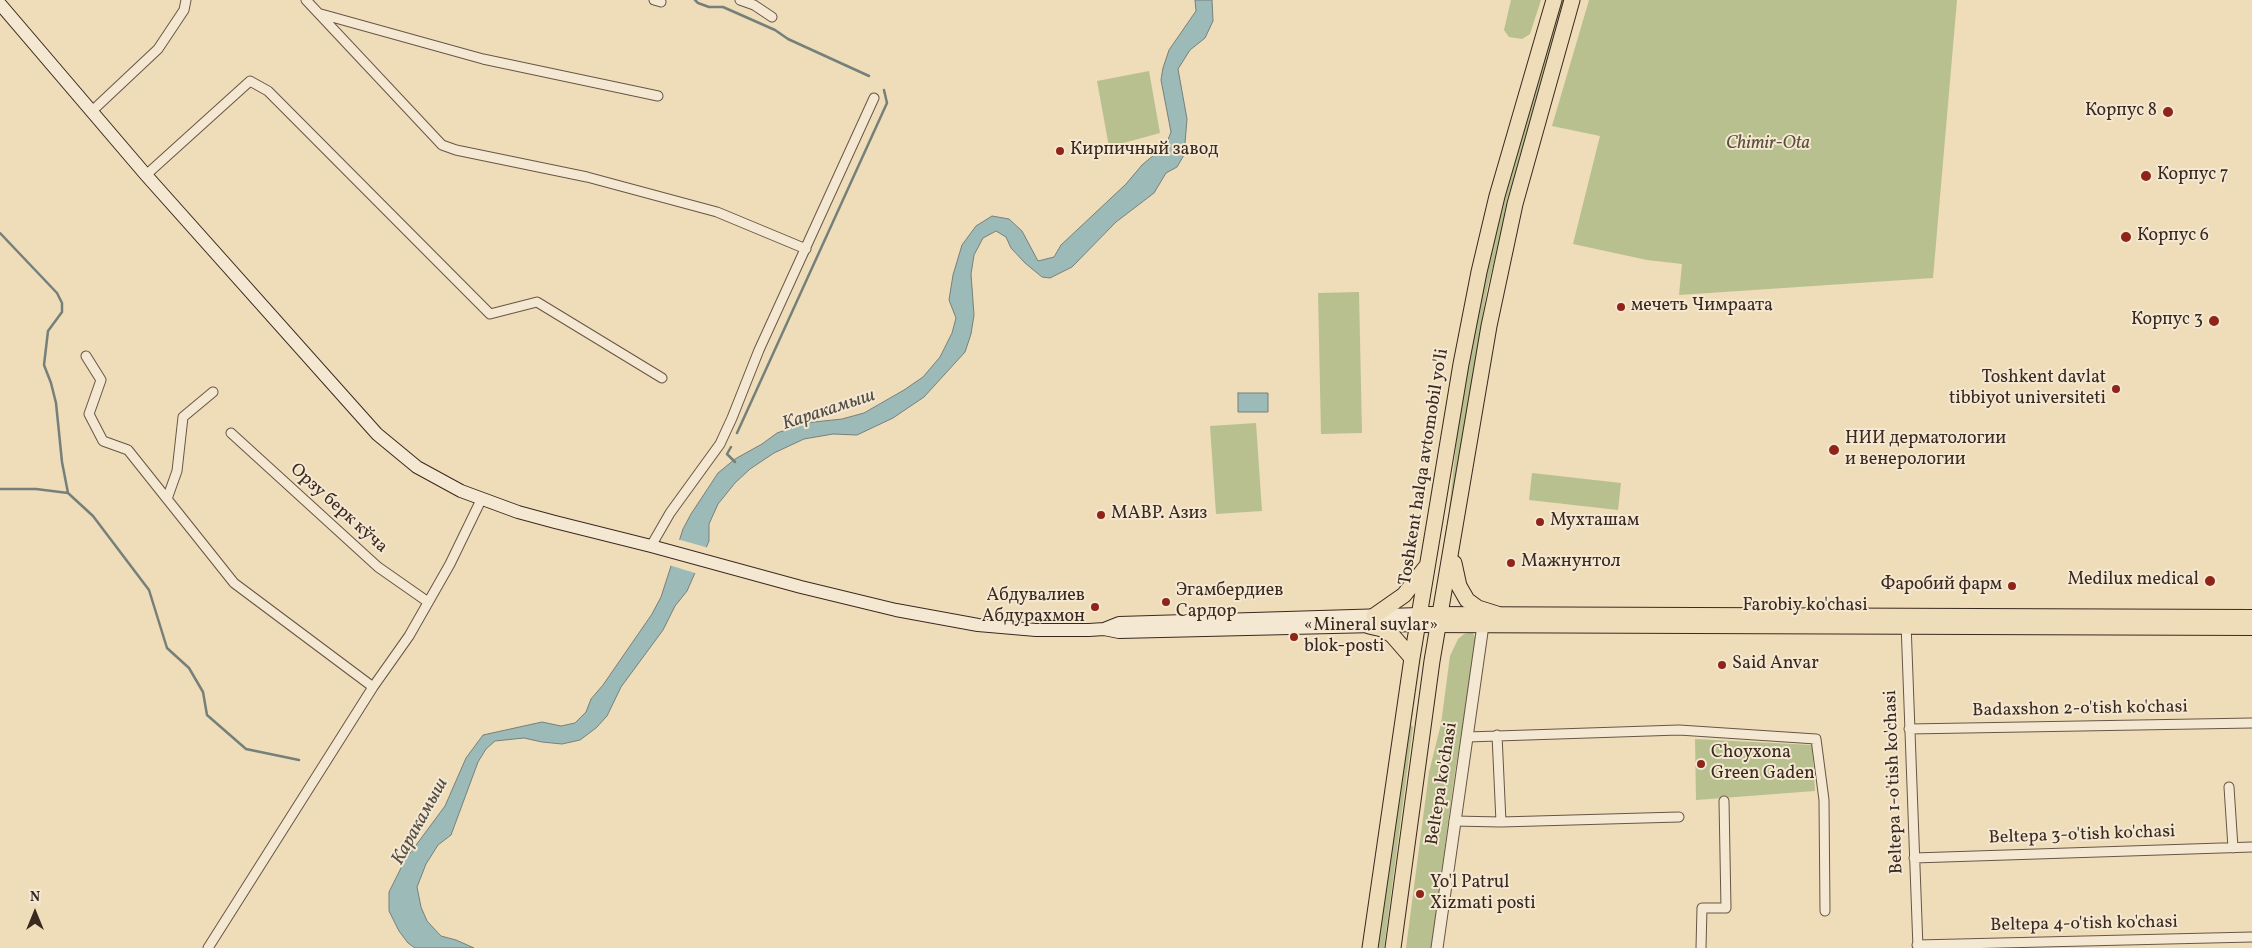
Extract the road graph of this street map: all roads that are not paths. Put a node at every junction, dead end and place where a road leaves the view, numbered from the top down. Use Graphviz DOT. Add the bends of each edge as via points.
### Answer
graph roads {
  1 [pos="186,0"];
  2 [pos="306,0"];
  3 [pos="740,0"];
  4 [pos="1554,0"];
  5 [pos="1572,0"];
  6 [pos="0,4"];
  7 [pos="320,14"];
  8 [pos="772,18"];
  9 [pos="658,96"];
  10 [pos="874,98"];
  11 [pos="91,112"];
  12 [pos="146,175"];
  13 [pos="806,249"];
  14 [pos="86,356"];
  15 [pos="662,378"];
  16 [pos="213,392"];
  17 [pos="231,433"];
  18 [pos="167,498"];
  19 [pos="481,500"];
  20 [pos="651,546"];
  21 [pos="1452,551"];
  22 [pos="1429,564"];
  23 [pos="428,602"];
  24 [pos="1497,614"];
  25 [pos="2252,617"];
  26 [pos="1419,620"];
  27 [pos="1440,620"];
  28 [pos="1371,621"];
  29 [pos="1906,621"];
  30 [pos="1483,624"];
  31 [pos="2252,628"];
  32 [pos="1412,658"];
  33 [pos="373,687"];
  34 [pos="2252,723"];
  35 [pos="1909,729"];
  36 [pos="1497,735"];
  37 [pos="1467,737"];
  38 [pos="2230,787"];
  39 [pos="1724,802"];
  40 [pos="1679,817"];
  41 [pos="1454,821"];
  42 [pos="1501,822"];
  43 [pos="2252,847"];
  44 [pos="2233,848"];
  45 [pos="1914,858"];
  46 [pos="1825,911"];
  47 [pos="2252,937"];
  48 [pos="1918,946"];
  49 [pos="208,948"];
  50 [pos="1370,948"];
  51 [pos="1393,948"];
  52 [pos="1438,948"];
  53 [pos="1701,948"];
  1 -- 11 [label="street" via="184,10 158,48"];
  2 -- 7 [label="street"];
  3 -- 8 [label="street" via="754,5"];
  4 -- 22 [label="highway, Toshkent halqa avtomobil yo'li" via="1502,177 1479,272"];
  5 -- 21 [label="highway" via="1524,165 1506,241"];
  6 -- 11 [label="main road"];
  7 -- 9 [label="street" via="483,59"];
  7 -- 13 [label="street" via="442,145 587,177 717,212"];
  10 -- 13 [label="street"];
  11 -- 12 [label="main road"];
  12 -- 15 [label="street" via="250,82 268,91 490,314 537,302"];
  12 -- 19 [label="main road" via="386,443 428,474"];
  13 -- 20 [label="street" via="720,444 670,513"];
  14 -- 18 [label="street" via="101,380 89,414 103,441 128,450"];
  16 -- 18 [label="street" via="183,417 177,471"];
  17 -- 23 [label="street, Орзу берк кўча" via="378,567"];
  18 -- 33 [label="street" via="234,583"];
  19 -- 20 [label="main road"];
  19 -- 23 [label="street"];
  20 -- 28 [label="main road" via="896,610 1036,630 1104,629 1119,623"];
  21 -- 24 [label="highway" via="1464,597 1472,606"];
  21 -- 27 [label="highway"];
  22 -- 26 [label="highway, Toshkent halqa avtomobil yo'li"];
  22 -- 28 [label="highway" via="1404,595"];
  23 -- 33 [label="street"];
  24 -- 27 [label="main road, Farobiy ko'chasi"];
  24 -- 29 [label="main road, Farobiy ko'chasi"];
  25 -- 29 [label="main road, Farobiy ko'chasi"];
  26 -- 27 [label="main road, Farobiy ko'chasi"];
  26 -- 28 [label="main road"];
  26 -- 32 [label="highway, Toshkent halqa avtomobil yo'li"];
  27 -- 30 [label="main road, Farobiy ko'chasi"];
  27 -- 51 [label="highway"];
  28 -- 32 [label="highway" via="1392,635"];
  29 -- 30 [label="main road, Farobiy ko'chasi"];
  29 -- 31 [label="main road, Farobiy ko'chasi"];
  29 -- 35 [label="street, Beltepa 1-o'tish ko'chasi"];
  30 -- 37 [label="street, Beltepa ko'chasi"];
  32 -- 50 [label="highway, Toshkent halqa avtomobil yo'li"];
  33 -- 49 [label="street"];
  34 -- 35 [label="street, Badaxshon 2-o'tish ko'chasi"];
  35 -- 45 [label="street, Beltepa 1-o'tish ko'chasi"];
  36 -- 37 [label="street"];
  36 -- 42 [label="street"];
  36 -- 46 [label="street" via="1679,730 1816,739 1824,800"];
  37 -- 41 [label="street, Beltepa ko'chasi"];
  38 -- 44 [label="street"];
  39 -- 53 [label="street" via="1726,908 1702,908"];
  40 -- 42 [label="street"];
  41 -- 42 [label="street"];
  41 -- 52 [label="street, Beltepa ko'chasi"];
  43 -- 44 [label="street, Beltepa 3-o'tish ko'chasi"];
  44 -- 45 [label="street, Beltepa 3-o'tish ko'chasi"];
  45 -- 48 [label="street, Beltepa 1-o'tish ko'chasi"];
  47 -- 48 [label="street, Beltepa 4-o'tish ko'chasi"];
}
